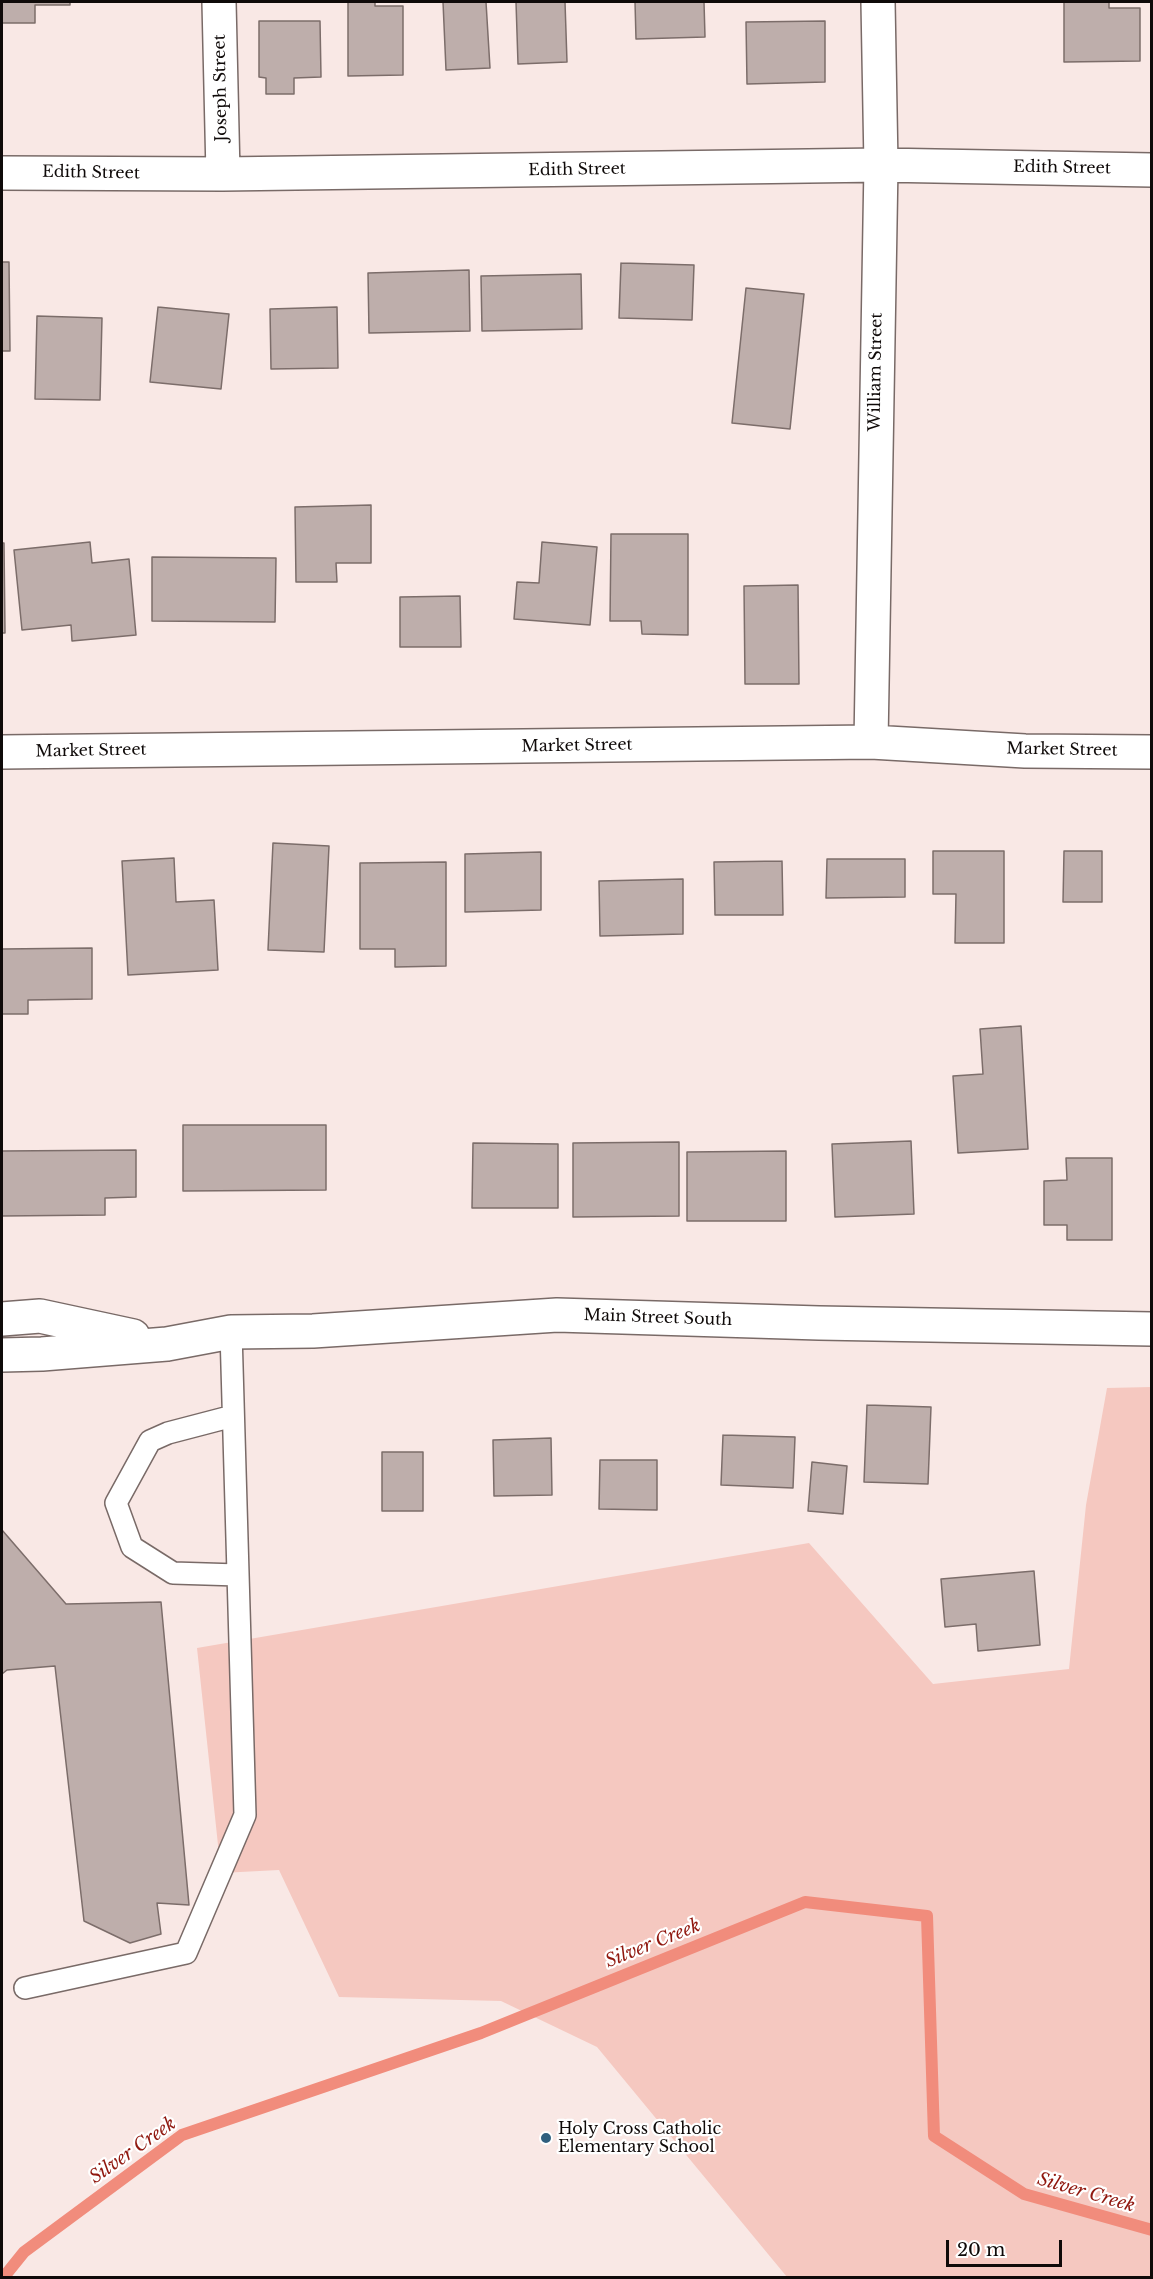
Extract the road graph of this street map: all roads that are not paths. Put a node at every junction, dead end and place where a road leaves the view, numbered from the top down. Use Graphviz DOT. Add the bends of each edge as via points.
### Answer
graph roads {
  1 [pos="219,2"];
  2 [pos="878,2"];
  3 [pos="881,165"];
  4 [pos="1152,170"];
  5 [pos="2,172"];
  6 [pos="224,174"];
  7 [pos="871,742"];
  8 [pos="2,752"];
  9 [pos="1152,752"];
  10 [pos="2,1319"];
  11 [pos="1152,1329"];
  12 [pos="231,1332"];
  13 [pos="167,1344"];
  14 [pos="2,1355"];
  15 [pos="233,1416"];
  16 [pos="238,1575"];
  17 [pos="26,1988"];
  1 -- 6 [label="street, Joseph Street"];
  2 -- 3 [label="street, William Street"];
  3 -- 4 [label="street, Edith Street"];
  3 -- 6 [label="street, Edith Street"];
  3 -- 7 [label="street, William Street"];
  5 -- 6 [label="street, Edith Street"];
  7 -- 8 [label="street, Market Street"];
  7 -- 9 [label="street, Market Street" via="1025,751"];
  10 -- 13 [label="street, Main Street South" via="40,1316"];
  11 -- 12 [label="street, Main Street South" via="557,1316 313,1331"];
  12 -- 13 [label="street, Main Street South"];
  12 -- 15 [label="lane"];
  13 -- 14 [label="street, Main Street South"];
  15 -- 16 [label="lane"];
  15 -- 16 [label="lane" via="168,1432 150,1441 116,1503 132,1547 173,1573"];
  16 -- 17 [label="lane" via="245,1815 186,1953"];
}
